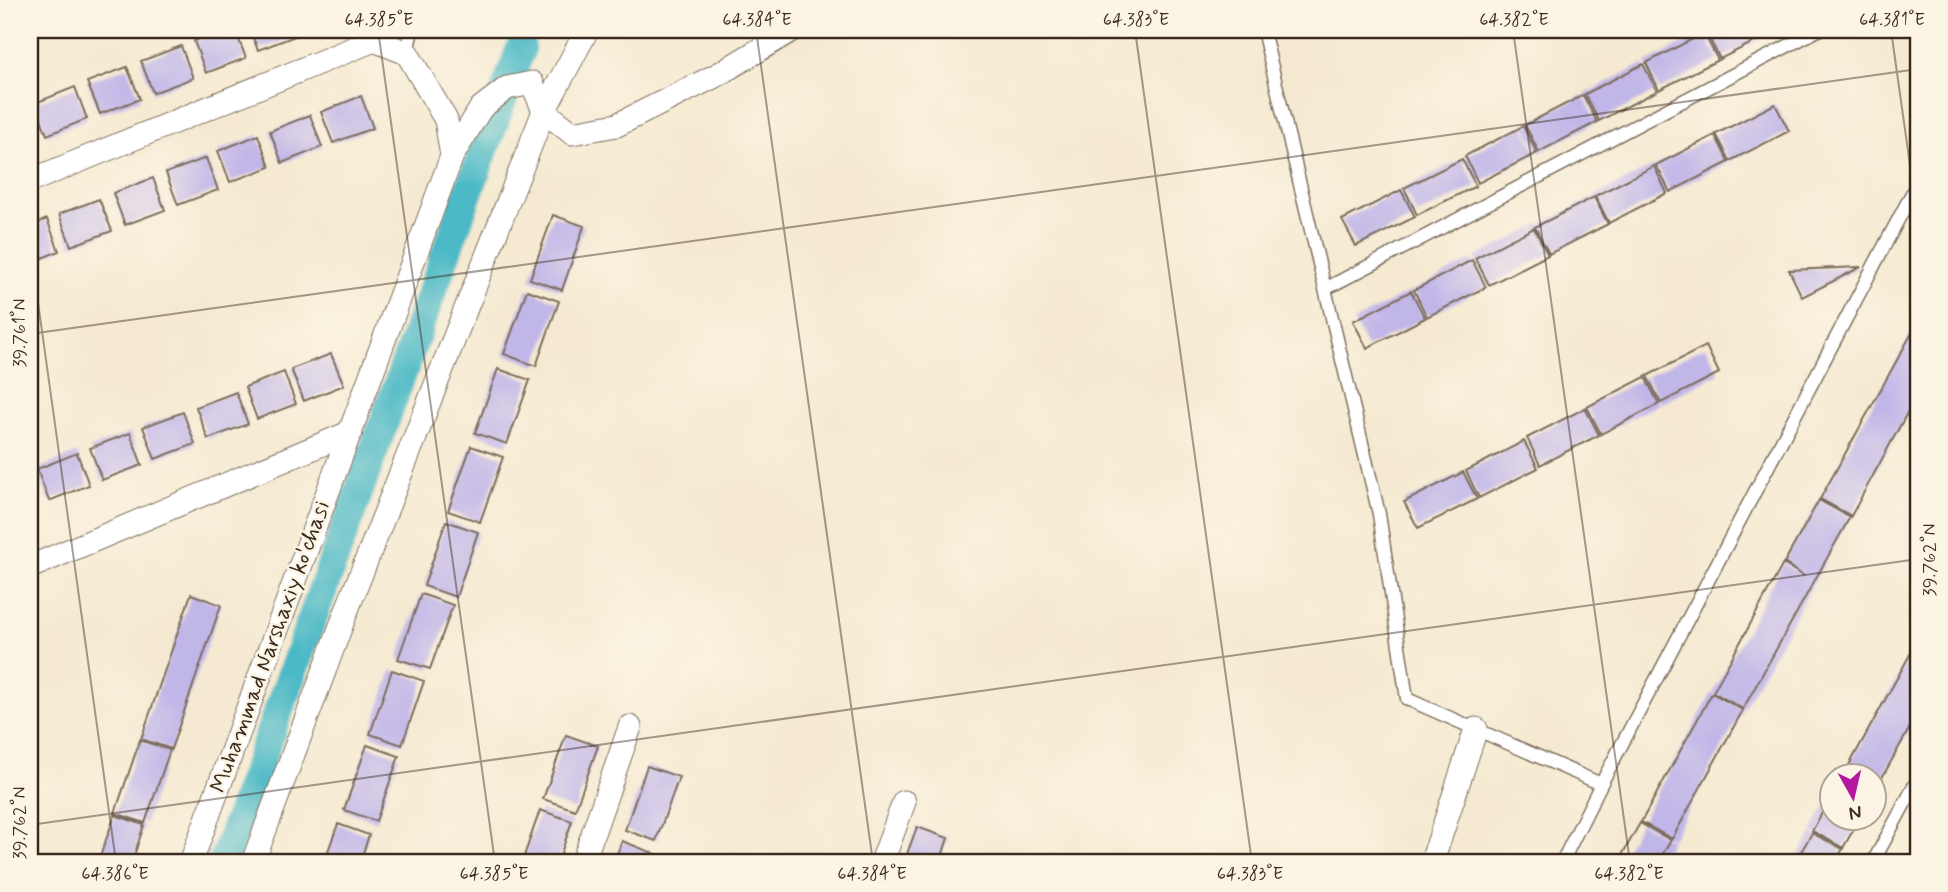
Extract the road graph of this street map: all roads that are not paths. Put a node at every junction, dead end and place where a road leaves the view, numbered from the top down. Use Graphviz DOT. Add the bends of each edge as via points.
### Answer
graph roads {
  1 [pos="412,30"];
  2 [pos="587,30"];
  3 [pos="792,30"];
  4 [pos="1263,30"];
  5 [pos="1818,30"];
  6 [pos="407,53"];
  7 [pos="544,111"];
  8 [pos="452,156"];
  9 [pos="30,181"];
  10 [pos="1918,182"];
  11 [pos="1325,289"];
  12 [pos="351,432"];
  13 [pos="30,567"];
  14 [pos="630,727"];
  15 [pos="1476,729"];
  16 [pos="1918,779"];
  17 [pos="1601,784"];
  18 [pos="904,802"];
  19 [pos="191,862"];
  20 [pos="253,862"];
  21 [pos="583,862"];
  22 [pos="882,862"];
  23 [pos="1432,862"];
  24 [pos="1562,862"];
  25 [pos="1873,862"];
  1 -- 6 [label="lane"];
  2 -- 7 [label="street"];
  3 -- 7 [label="street" via="719,74 617,125 572,133"];
  4 -- 11 [label="lane"];
  5 -- 11 [label="lane"];
  6 -- 8 [label="street" via="446,120"];
  6 -- 9 [label="street" via="374,40"];
  7 -- 8 [label="street, Muhammad Narshaxiy ko'chasi" via="532,83 507,88 481,108"];
  7 -- 20 [label="street" via="348,607"];
  8 -- 12 [label="street, Muhammad Narshaxiy ko'chasi"];
  10 -- 17 [label="lane"];
  11 -- 15 [label="lane" via="1379,514 1408,699"];
  12 -- 13 [label="street"];
  12 -- 19 [label="street, Muhammad Narshaxiy ko'chasi"];
  14 -- 21 [label="street"];
  15 -- 17 [label="lane"];
  15 -- 23 [label="street"];
  16 -- 25 [label="lane"];
  17 -- 24 [label="lane"];
  18 -- 22 [label="street"];
}
